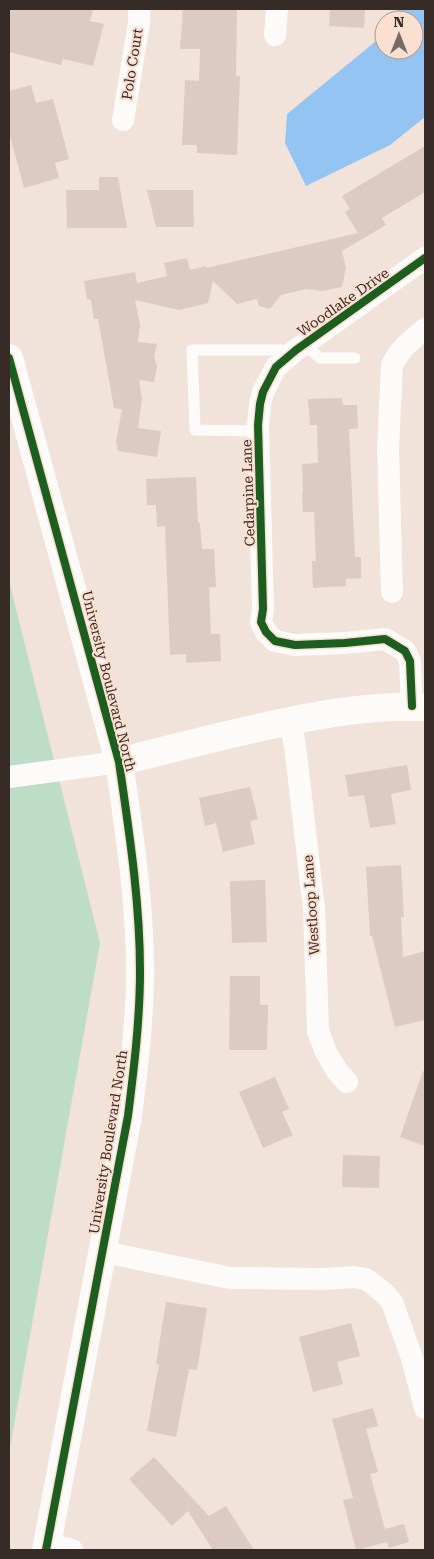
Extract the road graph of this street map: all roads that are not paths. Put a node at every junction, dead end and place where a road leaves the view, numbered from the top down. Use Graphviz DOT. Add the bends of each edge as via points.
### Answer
graph roads {
  1 [pos="139,9"];
  2 [pos="277,9"];
  3 [pos="275,35"];
  4 [pos="123,120"];
  5 [pos="425,258"];
  6 [pos="425,329"];
  7 [pos="300,347"];
  8 [pos="9,358"];
  9 [pos="355,358"];
  10 [pos="276,367"];
  11 [pos="258,431"];
  12 [pos="392,592"];
  13 [pos="419,707"];
  14 [pos="291,721"];
  15 [pos="119,762"];
  16 [pos="9,777"];
  17 [pos="347,1082"];
  18 [pos="104,1252"];
  19 [pos="418,1358"];
  20 [pos="425,1408"];
  21 [pos="55,1548"];
  1 -- 4 [label="street, Polo Court"];
  2 -- 3 [label="street"];
  5 -- 7 [label="street, Woodlake Drive"];
  6 -- 12 [label="street" via="407,342 392,365 388,448"];
  7 -- 9 [label="lane" via="320,358"];
  7 -- 10 [label="street, Woodlake Drive"];
  7 -- 11 [label="lane" via="192,350 195,430"];
  8 -- 15 [label="street, University Boulevard North"];
  10 -- 11 [label="street, Cedarpine Lane" via="262,392"];
  11 -- 13 [label="street, Cedarpine Lane" via="261,622 266,632 276,641 295,645 385,639 405,651"];
  13 -- 14 [label="street" via="347,711"];
  14 -- 15 [label="street"];
  14 -- 17 [label="street, Westloop Lane" via="314,909 318,1031 337,1072"];
  15 -- 16 [label="street"];
  15 -- 18 [label="street, University Boulevard North" via="137,901 140,971 136,1058"];
  18 -- 19 [label="street" via="230,1278 366,1279 392,1302"];
  18 -- 21 [label="street, University Boulevard North"];
  19 -- 20 [label="street"];
}
